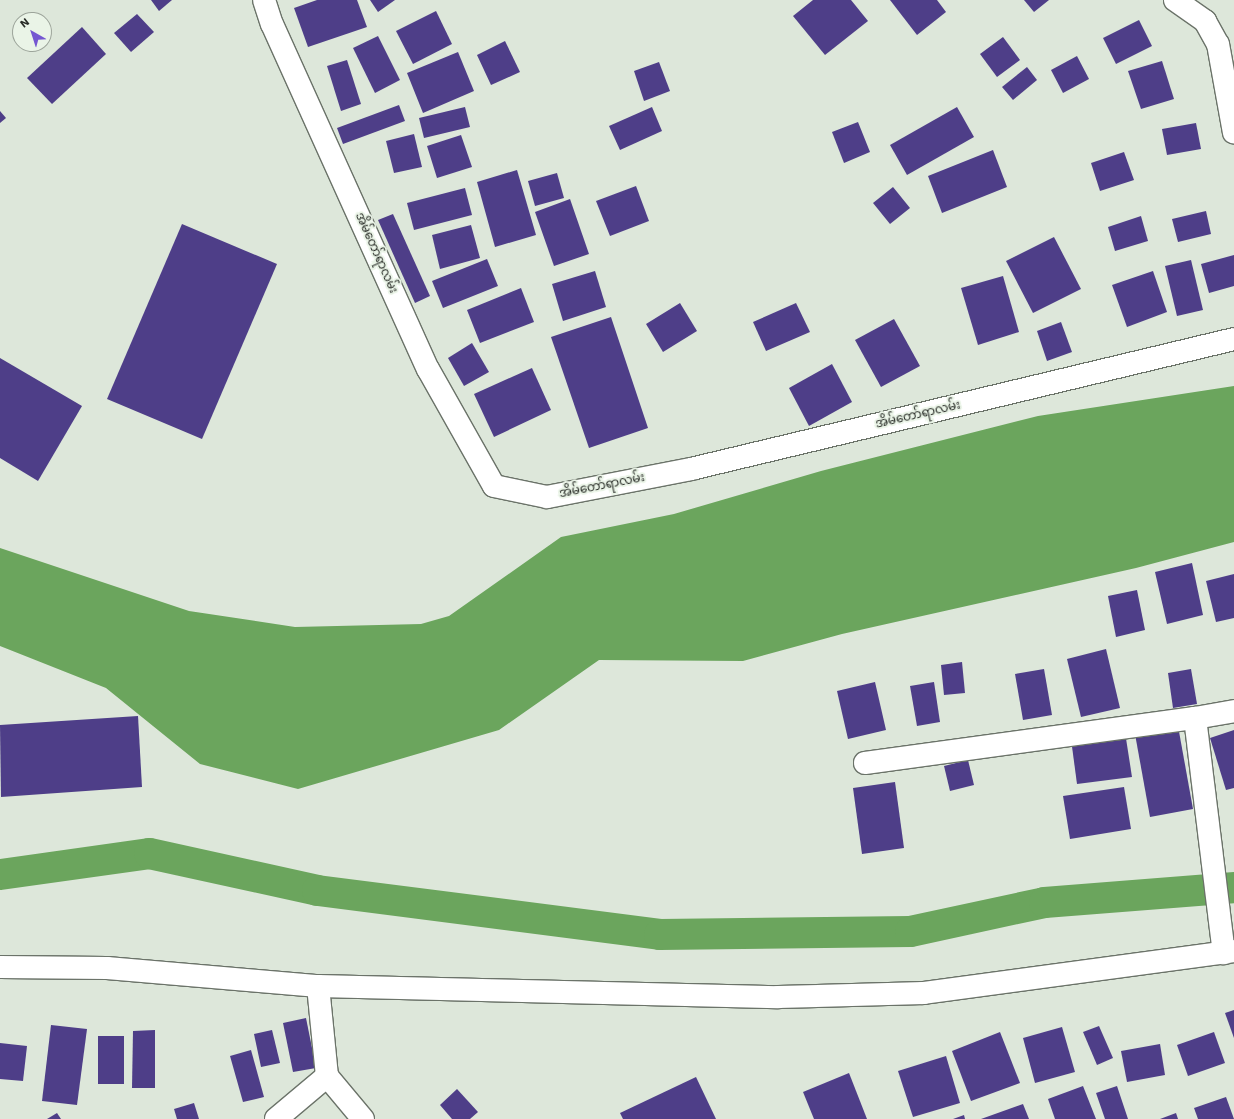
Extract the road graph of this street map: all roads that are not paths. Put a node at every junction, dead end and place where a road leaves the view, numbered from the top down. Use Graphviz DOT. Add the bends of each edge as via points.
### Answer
graph roads {
  1 [pos="264,0"];
  2 [pos="1175,0"];
  3 [pos="1234,132"];
  4 [pos="1234,339"];
  5 [pos="1234,711"];
  6 [pos="1195,718"];
  7 [pos="865,763"];
  8 [pos="1229,952"];
  9 [pos="0,967"];
  10 [pos="318,986"];
  11 [pos="327,1076"];
  12 [pos="276,1119"];
  13 [pos="363,1119"];
  1 -- 4 [label="street, အိမ်တော်ရာလမ်း" via="272,24 428,369 494,486 547,497 653,476"];
  2 -- 3 [label="street" via="1205,21 1218,44"];
  5 -- 6 [label="street"];
  6 -- 7 [label="street"];
  6 -- 8 [label="street" via="1217,902"];
  8 -- 10 [label="street" via="924,993 778,997"];
  9 -- 10 [label="street" via="107,968"];
  10 -- 11 [label="street"];
  11 -- 12 [label="street"];
  11 -- 13 [label="street"];
}
